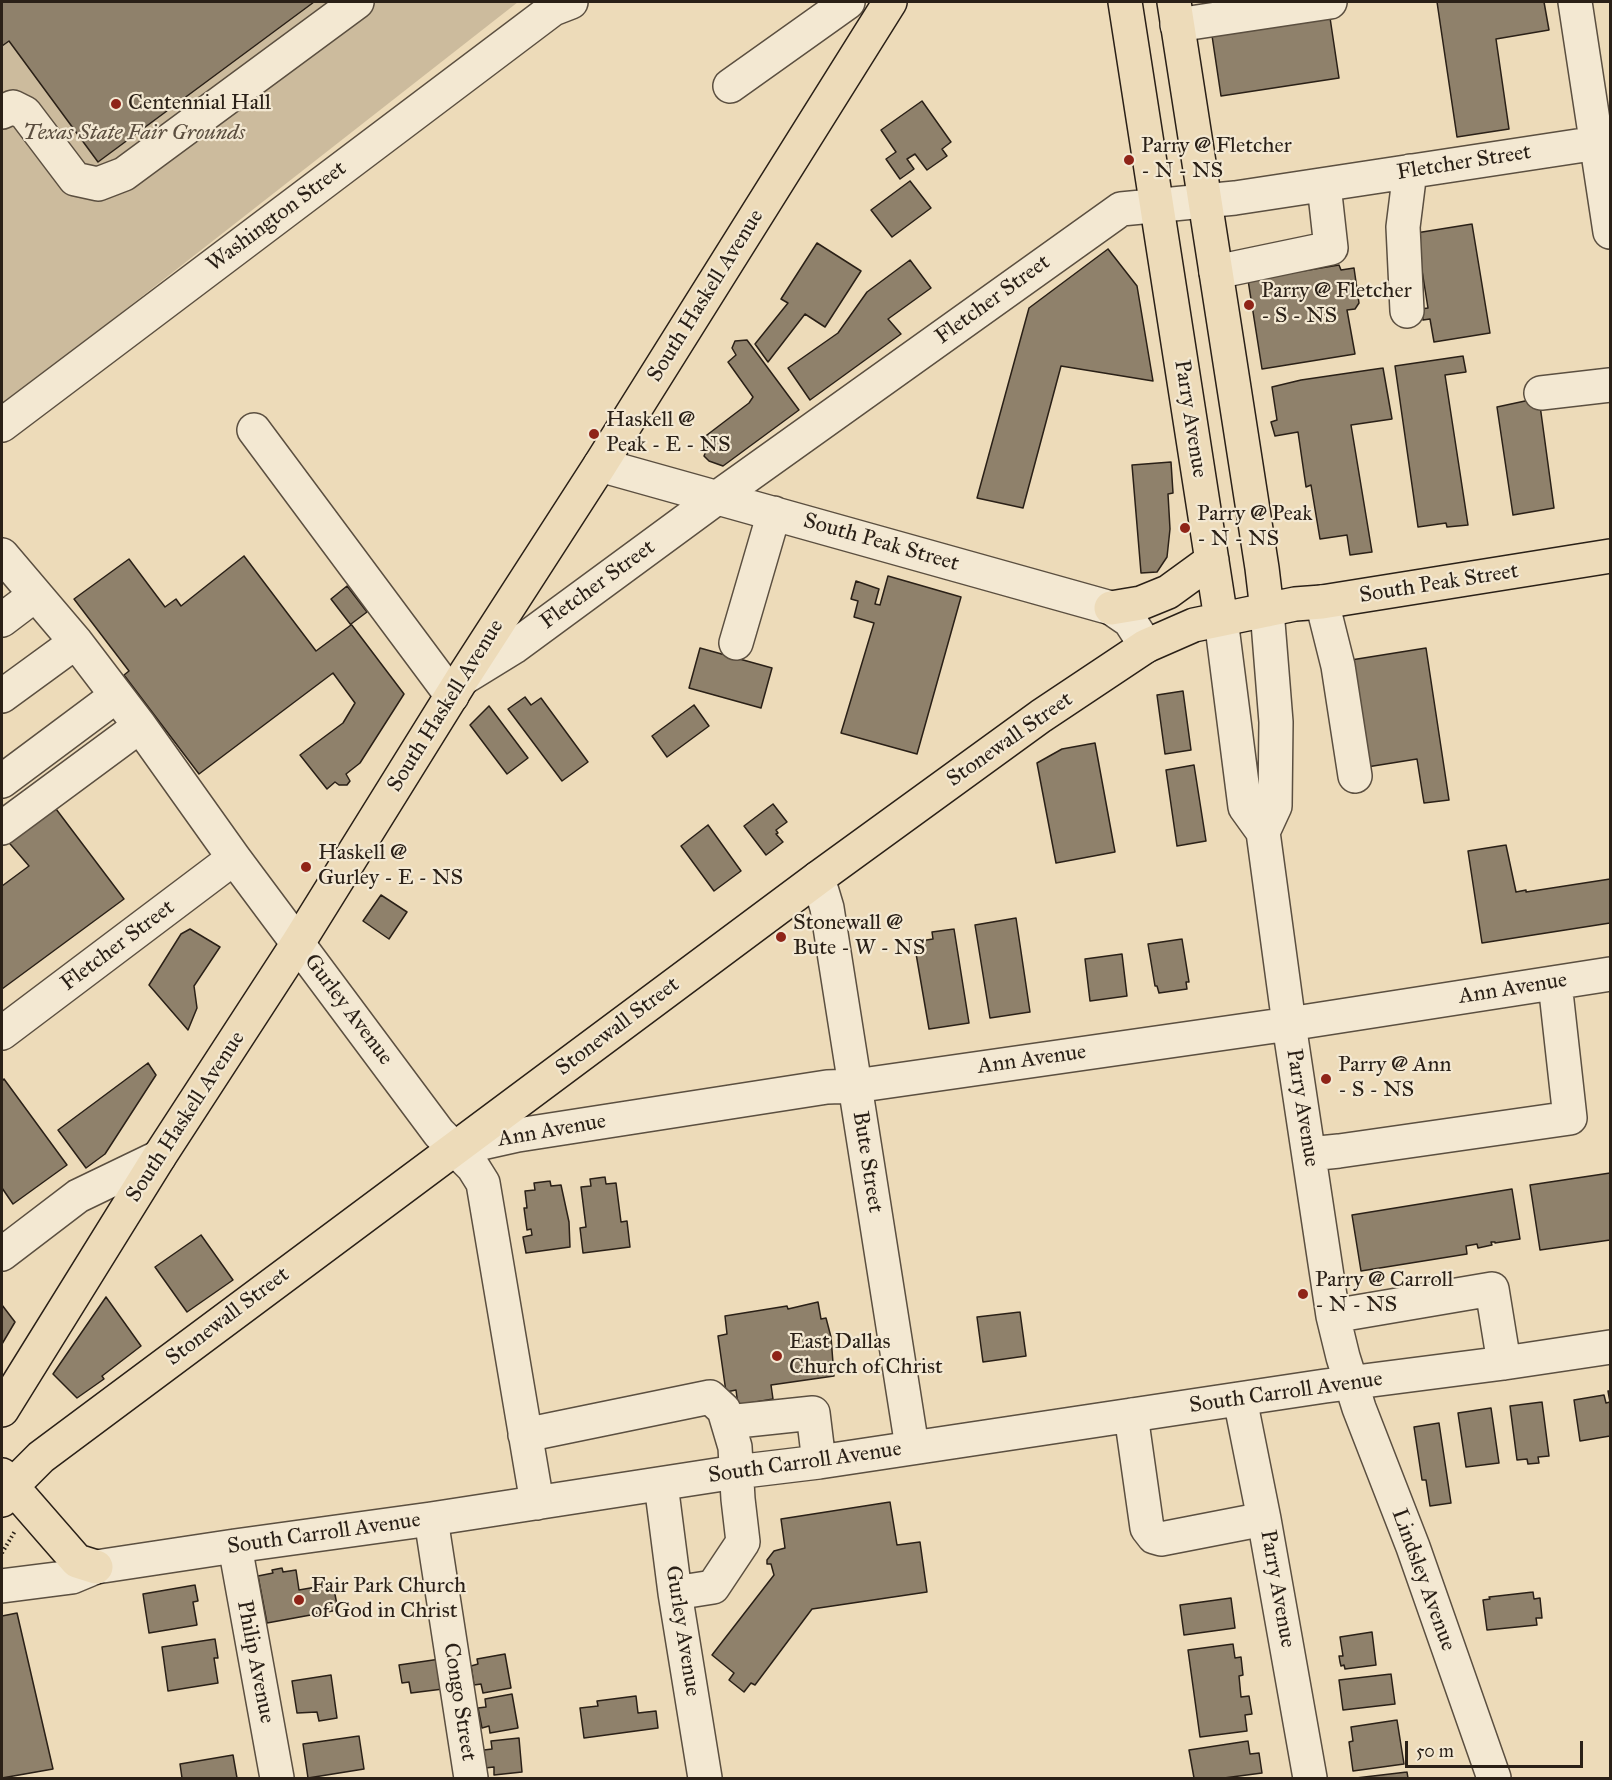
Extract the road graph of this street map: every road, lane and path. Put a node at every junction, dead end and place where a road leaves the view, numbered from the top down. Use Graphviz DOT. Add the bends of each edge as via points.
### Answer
graph roads {
  1 [pos="357,2"];
  2 [pos="848,2"];
  3 [pos="890,2"];
  4 [pos="1125,2"];
  5 [pos="1330,2"];
  6 [pos="1575,2"];
  7 [pos="558,3"];
  8 [pos="1175,13"];
  9 [pos="730,86"];
  10 [pos="2,112"];
  11 [pos="1604,142"];
  12 [pos="1410,171"];
  13 [pos="1324,185"];
  14 [pos="1204,201"];
  15 [pos="1157,205"];
  16 [pos="1611,232"];
  17 [pos="1216,272"];
  18 [pos="1407,311"];
  19 [pos="1611,385"];
  20 [pos="1541,393"];
  21 [pos="2,425"];
  22 [pos="254,430"];
  23 [pos="600,465"];
  24 [pos="718,497"];
  25 [pos="774,513"];
  26 [pos="1611,556"];
  27 [pos="1212,560"];
  28 [pos="13,571"];
  29 [pos="1322,602"];
  30 [pos="1111,608"];
  31 [pos="1267,610"];
  32 [pos="1221,619"];
  33 [pos="2,620"];
  34 [pos="76,642"];
  35 [pos="736,643"];
  36 [pos="1146,646"];
  37 [pos="457,688"];
  38 [pos="2,696"];
  39 [pos="116,696"];
  40 [pos="140,726"];
  41 [pos="1355,776"];
  42 [pos="2,781"];
  43 [pos="2,828"];
  44 [pos="1263,832"];
  45 [pos="234,858"];
  46 [pos="818,878"];
  47 [pos="298,943"];
  48 [pos="1611,974"];
  49 [pos="1555,983"];
  50 [pos="1290,1024"];
  51 [pos="2,1033"];
  52 [pos="855,1086"];
  53 [pos="455,1149"];
  54 [pos="1309,1154"];
  55 [pos="159,1157"];
  56 [pos="2,1254"];
  57 [pos="1334,1316"];
  58 [pos="1611,1347"];
  59 [pos="1504,1364"];
  60 [pos="1351,1383"];
  61 [pos="1240,1399"];
  62 [pos="2,1410"];
  63 [pos="1131,1415"];
  64 [pos="728,1422"];
  65 [pos="525,1435"];
  66 [pos="912,1447"];
  67 [pos="819,1462"];
  68 [pos="736,1472"];
  69 [pos="661,1484"];
  70 [pos="8,1497"];
  71 [pos="537,1503"];
  72 [pos="431,1519"];
  73 [pos="1264,1519"];
  74 [pos="235,1546"];
  75 [pos="2,1553"];
  76 [pos="96,1567"];
  77 [pos="2,1586"];
  78 [pos="675,1593"];
  79 [pos="277,1779"];
  80 [pos="471,1779"];
  81 [pos="705,1779"];
  82 [pos="1310,1779"];
  83 [pos="1494,1779"];
  1 -- 10 [label="street" via="124,174 98,184 75,179 25,113 13,107"];
  2 -- 9 [label="street"];
  3 -- 23 [label="main road, South Haskell Avenue"];
  4 -- 15 [label="main road, Parry Avenue"];
  5 -- 8 [label="street"];
  6 -- 11 [label="street"];
  7 -- 21 [label="street, Washington Street"];
  8 -- 14 [label="main road"];
  11 -- 12 [label="street, Fletcher Street"];
  11 -- 16 [label="street"];
  12 -- 13 [label="street, Fletcher Street"];
  12 -- 18 [label="street" via="1403,227"];
  13 -- 14 [label="street, Fletcher Street"];
  13 -- 17 [label="street" via="1331,248"];
  14 -- 15 [label="street, Fletcher Street"];
  14 -- 17 [label="main road"];
  15 -- 24 [label="street, Fletcher Street" via="1121,209"];
  15 -- 27 [label="main road, Parry Avenue"];
  17 -- 31 [label="main road"];
  19 -- 20 [label="street"];
  22 -- 37 [label="street"];
  23 -- 24 [label="street, South Peak Street"];
  23 -- 37 [label="main road, South Haskell Avenue"];
  24 -- 25 [label="street, South Peak Street"];
  24 -- 37 [label="street, Fletcher Street"];
  25 -- 30 [label="street, South Peak Street"];
  25 -- 35 [label="street"];
  26 -- 29 [label="main road, South Peak Street"];
  27 -- 30 [label="main road" via="1168,592 1141,603"];
  27 -- 32 [label="main road, Parry Avenue"];
  28 -- 33 [label="street"];
  28 -- 34 [label="street, Gurley Avenue"];
  29 -- 31 [label="main road, South Peak Street"];
  29 -- 41 [label="street" via="1338,666"];
  30 -- 36 [label="street, South Peak Street" via="1130,621"];
  31 -- 32 [label="main road, Stonewall Street"];
  31 -- 44 [label="street" via="1276,722 1275,806"];
  32 -- 36 [label="main road, Stonewall Street" via="1194,624"];
  32 -- 44 [label="street, Parry Avenue" via="1245,807"];
  34 -- 38 [label="street"];
  34 -- 39 [label="street, Gurley Avenue"];
  36 -- 46 [label="main road, Stonewall Street" via="1041,716"];
  37 -- 47 [label="main road, South Haskell Avenue"];
  39 -- 40 [label="street, Gurley Avenue"];
  39 -- 42 [label="street"];
  40 -- 43 [label="street"];
  40 -- 45 [label="street, Gurley Avenue"];
  44 -- 50 [label="street, Parry Avenue"];
  45 -- 47 [label="street, Gurley Avenue"];
  45 -- 51 [label="street, Fletcher Street"];
  46 -- 52 [label="street, Bute Street" via="827,908"];
  46 -- 53 [label="main road, Stonewall Street"];
  47 -- 53 [label="street, Gurley Avenue" via="439,1133"];
  47 -- 55 [label="main road, South Haskell Avenue"];
  48 -- 49 [label="street, Ann Avenue"];
  49 -- 50 [label="street, Ann Avenue"];
  49 -- 54 [label="street" via="1570,1118"];
  50 -- 52 [label="street, Ann Avenue"];
  50 -- 54 [label="street, Parry Avenue"];
  52 -- 53 [label="street, Ann Avenue" via="541,1131"];
  52 -- 66 [label="street, Bute Street"];
  53 -- 65 [label="street, Gurley Avenue" via="483,1183"];
  53 -- 70 [label="main road, Stonewall Street" via="41,1456"];
  54 -- 57 [label="street, Parry Avenue"];
  55 -- 56 [label="street" via="78,1196"];
  55 -- 62 [label="main road, South Haskell Avenue"];
  57 -- 59 [label="street" via="1492,1289"];
  57 -- 60 [label="street, Parry Avenue"];
  58 -- 59 [label="street, South Carroll Avenue"];
  59 -- 60 [label="street, South Carroll Avenue"];
  60 -- 61 [label="street, South Carroll Avenue"];
  60 -- 83 [label="street, Lindsley Avenue"];
  61 -- 63 [label="street, South Carroll Avenue"];
  61 -- 73 [label="street, Parry Avenue"];
  63 -- 66 [label="street, South Carroll Avenue"];
  63 -- 73 [label="street" via="1147,1528 1154,1537 1161,1539"];
  64 -- 65 [label="street" via="724,1410 710,1397"];
  64 -- 67 [label="street" via="813,1413"];
  64 -- 68 [label="street"];
  65 -- 71 [label="street, Gurley Avenue"];
  66 -- 67 [label="street, South Carroll Avenue"];
  67 -- 68 [label="street, South Carroll Avenue"];
  68 -- 69 [label="street, South Carroll Avenue"];
  68 -- 78 [label="street" via="743,1542 713,1587"];
  69 -- 71 [label="street, South Carroll Avenue"];
  69 -- 78 [label="street, Gurley Avenue"];
  70 -- 75 [label="path"];
  70 -- 76 [label="main road" via="77,1561"];
  71 -- 72 [label="street, South Carroll Avenue"];
  72 -- 74 [label="street, South Carroll Avenue"];
  72 -- 80 [label="street, Congo Street"];
  73 -- 82 [label="street, Parry Avenue"];
  74 -- 76 [label="street, South Carroll Avenue"];
  74 -- 79 [label="street, Philip Avenue"];
  76 -- 77 [label="street, South Carroll Avenue" via="72,1577"];
  78 -- 81 [label="street, Gurley Avenue"];
}
